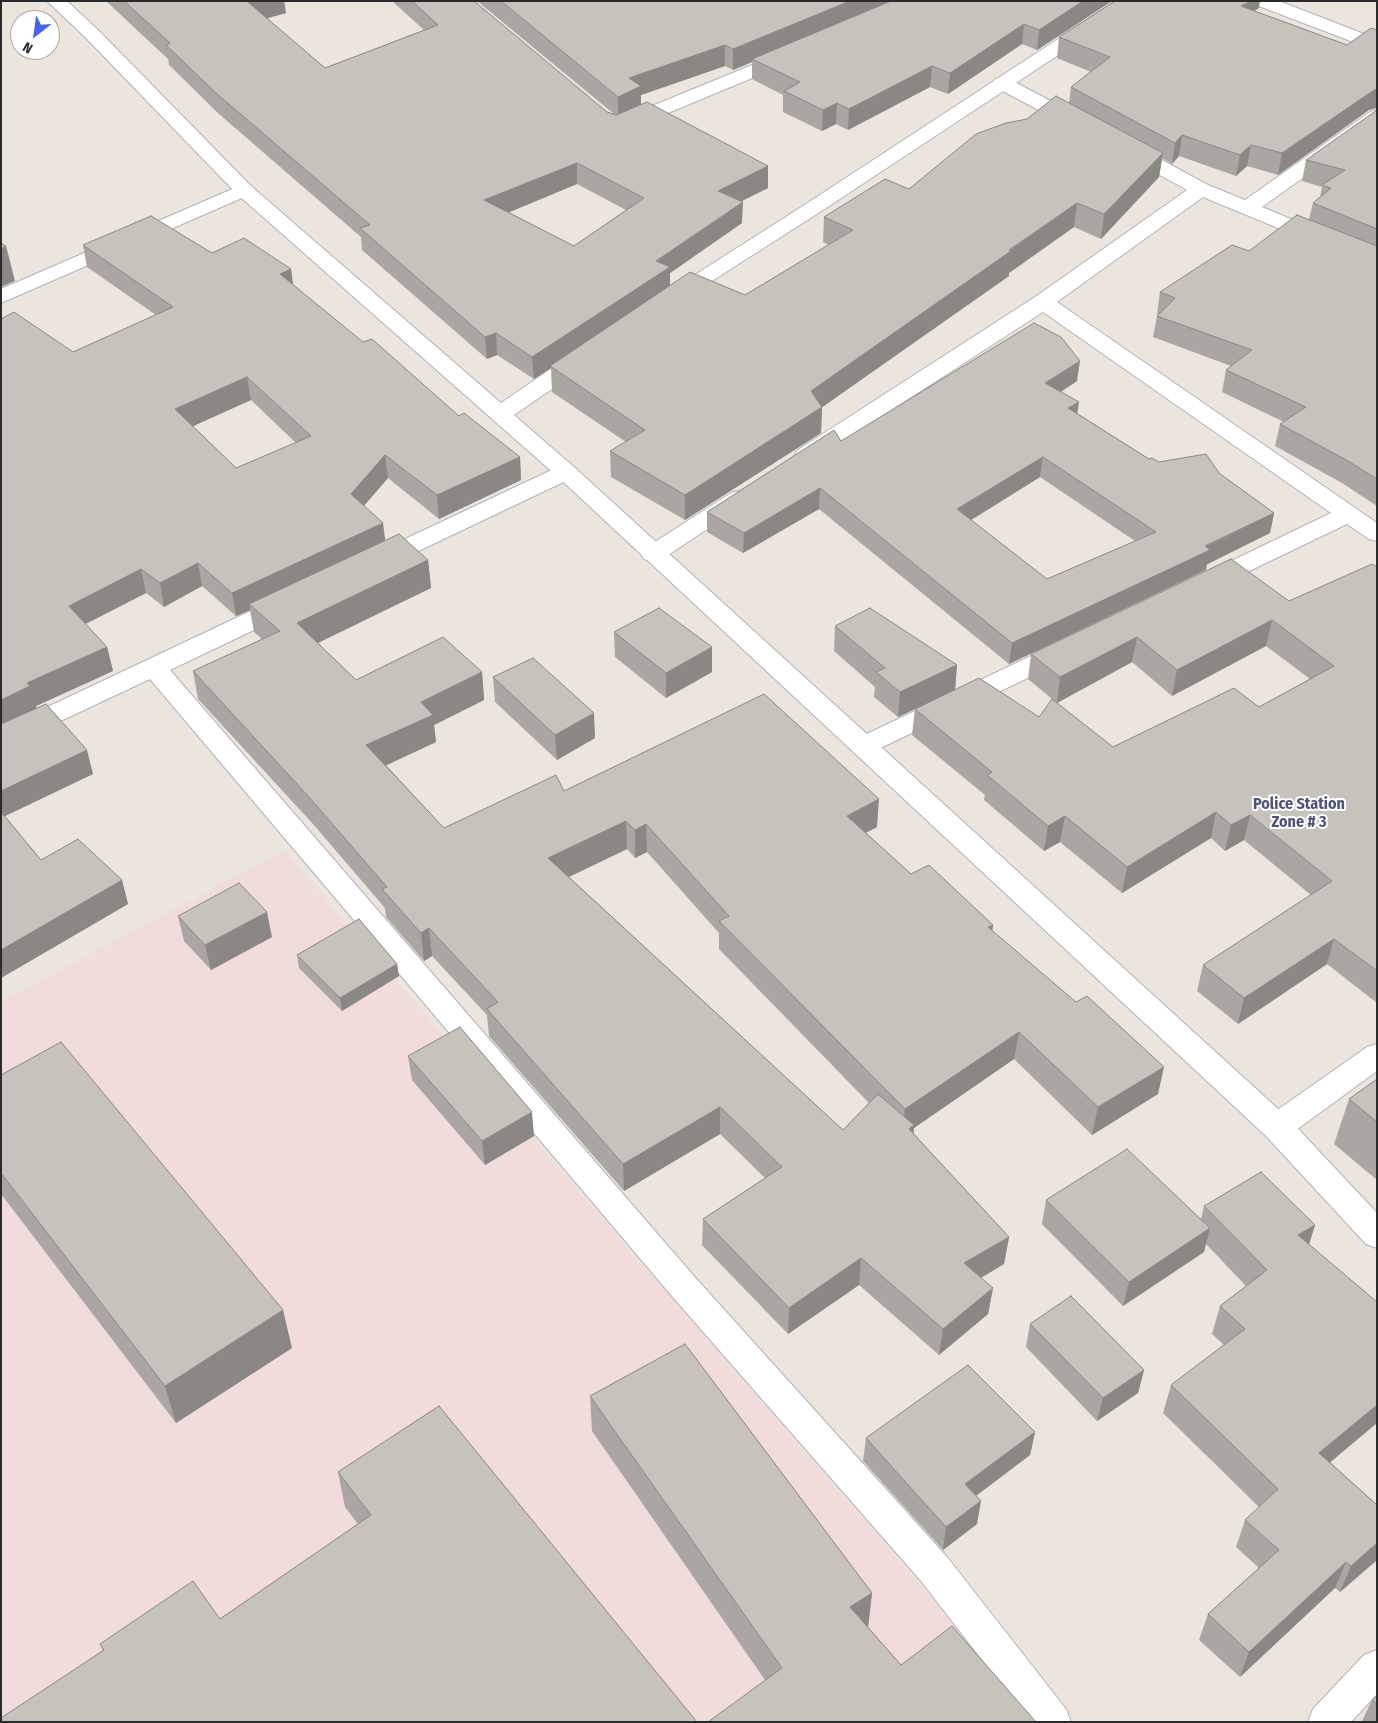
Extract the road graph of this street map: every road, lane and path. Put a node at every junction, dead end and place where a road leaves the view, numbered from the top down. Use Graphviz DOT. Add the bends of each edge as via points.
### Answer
graph roads {
  1 [pos="56,1"];
  2 [pos="1128,1"];
  3 [pos="1262,1"];
  4 [pos="1377,46"];
  5 [pos="800,51"];
  6 [pos="1002,83"];
  7 [pos="1377,116"];
  8 [pos="608,121"];
  9 [pos="1201,189"];
  10 [pos="244,190"];
  11 [pos="1246,209"];
  12 [pos="1377,263"];
  13 [pos="1,297"];
  14 [pos="1043,302"];
  15 [pos="657,308"];
  16 [pos="594,350"];
  17 [pos="500,414"];
  18 [pos="786,468"];
  19 [pos="566,472"];
  20 [pos="753,490"];
  21 [pos="1348,514"];
  22 [pos="1377,534"];
  23 [pos="653,554"];
  24 [pos="360,569"];
  25 [pos="1187,591"];
  26 [pos="306,595"];
  27 [pos="1079,643"];
  28 [pos="154,667"];
  29 [pos="1,740"];
  30 [pos="863,746"];
  31 [pos="1377,1055"];
  32 [pos="1277,1127"];
  33 [pos="1377,1235"];
  34 [pos="1377,1667"];
  35 [pos="1053,1722"];
  36 [pos="1326,1722"];
  1 -- 10 [label="street"];
  2 -- 6 [label="street"];
  3 -- 4 [label="street"];
  5 -- 8 [label="street" via="616,128"];
  6 -- 9 [label="street"];
  6 -- 15 [label="street"];
  7 -- 11 [label="street"];
  9 -- 11 [label="street"];
  9 -- 14 [label="street"];
  10 -- 13 [label="street"];
  10 -- 17 [label="street"];
  11 -- 12 [label="street"];
  14 -- 18 [label="street"];
  14 -- 21 [label="street"];
  16 -- 17 [label="street"];
  17 -- 19 [label="street"];
  19 -- 23 [label="street"];
  19 -- 24 [label="street"];
  20 -- 23 [label="street"];
  21 -- 22 [label="street"];
  21 -- 25 [label="street"];
  23 -- 30 [label="street"];
  26 -- 28 [label="street"];
  27 -- 30 [label="street"];
  28 -- 29 [label="street"];
  28 -- 35 [label="street" via="676,1278 934,1569"];
  30 -- 32 [label="street"];
  31 -- 32 [label="street"];
  32 -- 33 [label="street"];
  34 -- 36 [label="street"];
}
